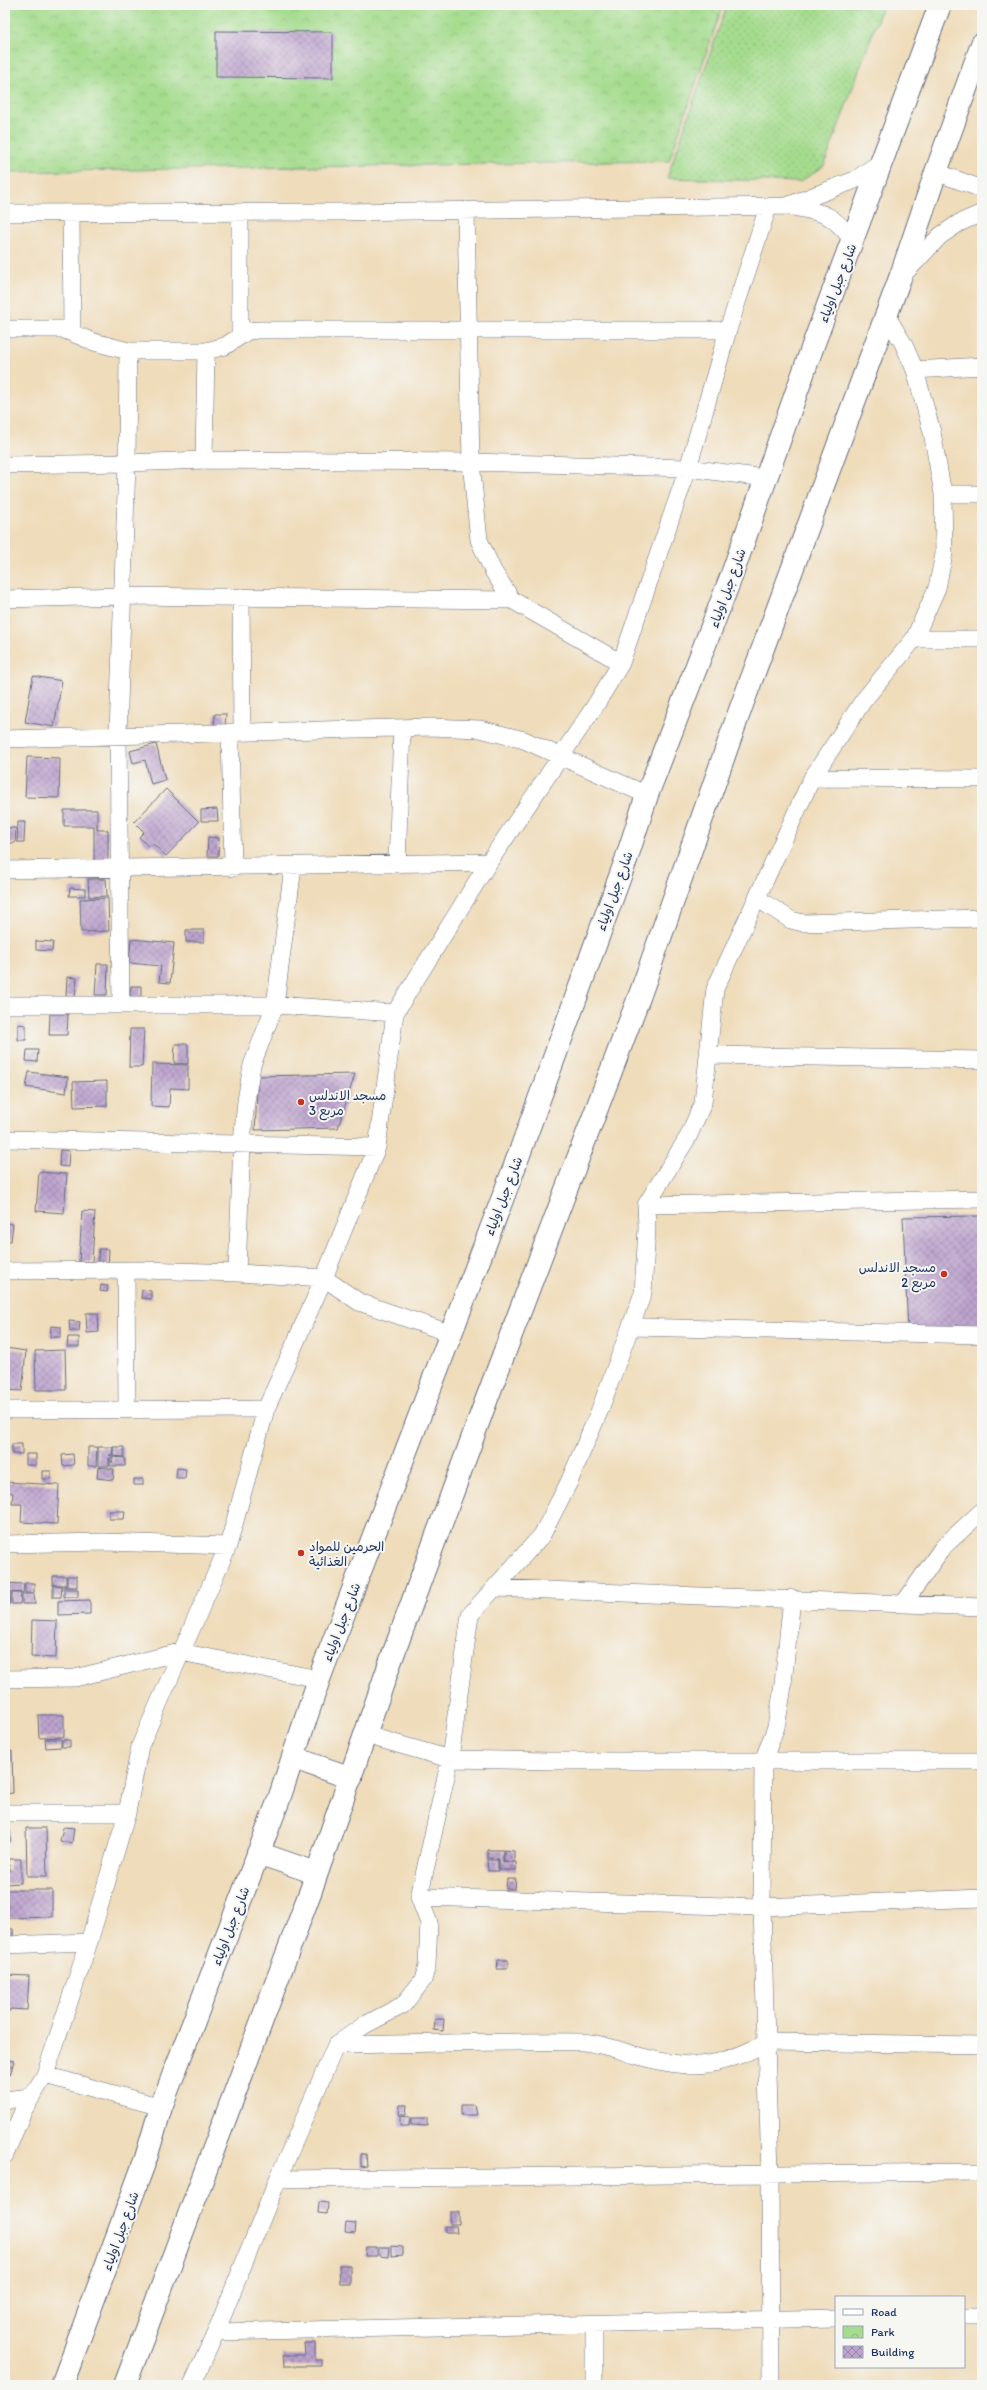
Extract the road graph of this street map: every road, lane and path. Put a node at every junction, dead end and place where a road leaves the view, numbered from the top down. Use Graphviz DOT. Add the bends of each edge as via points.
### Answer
graph roads {
  1 [pos="940,5"];
  2 [pos="982,44"];
  3 [pos="882,161"];
  4 [pos="936,172"];
  5 [pos="982,189"];
  6 [pos="787,206"];
  7 [pos="768,207"];
  8 [pos="466,210"];
  9 [pos="240,212"];
  10 [pos="982,212"];
  11 [pos="5,213"];
  12 [pos="71,214"];
  13 [pos="853,241"];
  14 [pos="900,278"];
  15 [pos="886,315"];
  16 [pos="5,329"];
  17 [pos="728,330"];
  18 [pos="469,331"];
  19 [pos="72,332"];
  20 [pos="240,334"];
  21 [pos="128,351"];
  22 [pos="206,351"];
  23 [pos="982,366"];
  24 [pos="915,370"];
  25 [pos="204,460"];
  26 [pos="470,462"];
  27 [pos="127,463"];
  28 [pos="5,464"];
  29 [pos="688,468"];
  30 [pos="765,478"];
  31 [pos="943,494"];
  32 [pos="982,494"];
  33 [pos="123,596"];
  34 [pos="241,597"];
  35 [pos="5,599"];
  36 [pos="512,600"];
  37 [pos="914,639"];
  38 [pos="982,639"];
  39 [pos="621,663"];
  40 [pos="402,728"];
  41 [pos="236,732"];
  42 [pos="118,736"];
  43 [pos="5,739"];
  44 [pos="562,756"];
  45 [pos="812,778"];
  46 [pos="982,779"];
  47 [pos="647,795"];
  48 [pos="489,862"];
  49 [pos="397,864"];
  50 [pos="293,867"];
  51 [pos="233,868"];
  52 [pos="5,870"];
  53 [pos="119,870"];
  54 [pos="758,899"];
  55 [pos="982,918"];
  56 [pos="5,1005"];
  57 [pos="121,1005"];
  58 [pos="275,1005"];
  59 [pos="395,1013"];
  60 [pos="709,1055"];
  61 [pos="982,1060"];
  62 [pos="5,1138"];
  63 [pos="242,1142"];
  64 [pos="378,1147"];
  65 [pos="982,1199"];
  66 [pos="646,1205"];
  67 [pos="5,1271"];
  68 [pos="126,1271"];
  69 [pos="237,1272"];
  70 [pos="324,1278"];
  71 [pos="632,1327"];
  72 [pos="452,1334"];
  73 [pos="982,1335"];
  74 [pos="127,1408"];
  75 [pos="266,1409"];
  76 [pos="5,1410"];
  77 [pos="982,1511"];
  78 [pos="5,1544"];
  79 [pos="228,1546"];
  80 [pos="495,1588"];
  81 [pos="792,1598"];
  82 [pos="904,1604"];
  83 [pos="982,1607"];
  84 [pos="180,1652"];
  85 [pos="5,1678"];
  86 [pos="319,1679"];
  87 [pos="366,1735"];
  88 [pos="294,1758"];
  89 [pos="450,1759"];
  90 [pos="763,1761"];
  91 [pos="982,1761"];
  92 [pos="351,1778"];
  93 [pos="127,1812"];
  94 [pos="5,1813"];
  95 [pos="258,1853"];
  96 [pos="316,1873"];
  97 [pos="419,1897"];
  98 [pos="982,1898"];
  99 [pos="762,1907"];
  100 [pos="89,1942"];
  101 [pos="5,1945"];
  102 [pos="768,2042"];
  103 [pos="982,2044"];
  104 [pos="336,2045"];
  105 [pos="45,2076"];
  106 [pos="5,2100"];
  107 [pos="27,2104"];
  108 [pos="161,2106"];
  109 [pos="5,2122"];
  110 [pos="5,2155"];
  111 [pos="982,2172"];
  112 [pos="770,2173"];
  113 [pos="278,2178"];
  114 [pos="965,2316"];
  115 [pos="982,2316"];
  116 [pos="835,2318"];
  117 [pos="770,2320"];
  118 [pos="594,2324"];
  119 [pos="216,2332"];
  120 [pos="62,2385"];
  121 [pos="124,2385"];
  122 [pos="192,2385"];
  123 [pos="594,2385"];
  124 [pos="771,2385"];
  1 -- 3 [label="highway, شارع جبل اولياء"];
  2 -- 4 [label="highway"];
  3 -- 6 [label="street" via="855,180"];
  3 -- 13 [label="highway, شارع جبل اولياء"];
  4 -- 5 [label="street"];
  4 -- 14 [label="highway"];
  6 -- 7 [label="street"];
  6 -- 13 [label="street" via="826,214 843,227"];
  7 -- 8 [label="street"];
  7 -- 17 [label="street"];
  8 -- 9 [label="street"];
  8 -- 18 [label="street"];
  9 -- 12 [label="street"];
  9 -- 20 [label="street"];
  10 -- 14 [label="street" via="940,236"];
  11 -- 12 [label="street"];
  12 -- 19 [label="street"];
  13 -- 30 [label="highway, شارع جبل اولياء"];
  14 -- 15 [label="highway"];
  15 -- 24 [label="street"];
  15 -- 87 [label="highway" via="739,713 642,992 486,1401"];
  16 -- 19 [label="street" via="62,329"];
  17 -- 18 [label="street"];
  17 -- 29 [label="street"];
  18 -- 20 [label="street" via="258,330"];
  18 -- 26 [label="street"];
  19 -- 21 [label="street" via="94,342"];
  20 -- 22 [label="street" via="225,346"];
  21 -- 22 [label="street"];
  21 -- 27 [label="street"];
  22 -- 25 [label="street"];
  23 -- 24 [label="street"];
  24 -- 31 [label="street" via="932,432"];
  25 -- 26 [label="street"];
  25 -- 27 [label="street"];
  26 -- 29 [label="street"];
  26 -- 36 [label="street" via="479,540 492,571"];
  27 -- 28 [label="street"];
  27 -- 33 [label="street"];
  29 -- 30 [label="street"];
  29 -- 39 [label="street"];
  30 -- 47 [label="highway, شارع جبل اولياء" via="729,583"];
  31 -- 32 [label="street"];
  31 -- 37 [label="street" via="944,554 937,588"];
  33 -- 34 [label="street"];
  33 -- 35 [label="street"];
  33 -- 42 [label="street"];
  34 -- 36 [label="street"];
  34 -- 41 [label="street"];
  36 -- 39 [label="street"];
  37 -- 38 [label="street"];
  37 -- 45 [label="street" via="863,701"];
  39 -- 44 [label="street"];
  40 -- 41 [label="street"];
  40 -- 44 [label="street" via="480,728 524,740"];
  40 -- 49 [label="street"];
  41 -- 42 [label="street"];
  41 -- 51 [label="street"];
  42 -- 43 [label="street"];
  42 -- 53 [label="street"];
  44 -- 47 [label="street"];
  44 -- 48 [label="street"];
  45 -- 46 [label="street"];
  45 -- 54 [label="street"];
  47 -- 72 [label="highway, شارع جبل اولياء" via="626,860"];
  48 -- 49 [label="street"];
  48 -- 59 [label="street"];
  49 -- 50 [label="street"];
  50 -- 51 [label="street"];
  50 -- 58 [label="street"];
  51 -- 53 [label="street"];
  52 -- 53 [label="street"];
  53 -- 57 [label="street"];
  54 -- 55 [label="street" via="791,920 803,923"];
  54 -- 60 [label="street" via="715,989"];
  56 -- 57 [label="street"];
  57 -- 58 [label="street"];
  58 -- 59 [label="street"];
  58 -- 63 [label="street" via="252,1064"];
  59 -- 64 [label="street"];
  60 -- 61 [label="street"];
  60 -- 66 [label="street" via="703,1103 688,1137"];
  62 -- 63 [label="street"];
  63 -- 64 [label="street"];
  63 -- 69 [label="street"];
  64 -- 70 [label="street"];
  65 -- 66 [label="street"];
  66 -- 71 [label="street" via="643,1292"];
  67 -- 68 [label="street"];
  68 -- 69 [label="street"];
  68 -- 74 [label="street"];
  69 -- 70 [label="street"];
  70 -- 72 [label="street" via="359,1302"];
  70 -- 75 [label="street"];
  71 -- 73 [label="street"];
  71 -- 80 [label="street" via="569,1482 542,1534"];
  72 -- 86 [label="highway, شارع جبل اولياء"];
  74 -- 75 [label="street"];
  74 -- 76 [label="street"];
  75 -- 79 [label="street"];
  77 -- 82 [label="street" via="943,1547"];
  78 -- 79 [label="street" via="104,1542"];
  79 -- 84 [label="street"];
  80 -- 81 [label="street"];
  80 -- 89 [label="street" via="470,1614"];
  81 -- 82 [label="street"];
  81 -- 90 [label="street" via="776,1727"];
  82 -- 83 [label="street"];
  84 -- 85 [label="street" via="75,1678"];
  84 -- 86 [label="street"];
  84 -- 93 [label="street" via="140,1746"];
  86 -- 88 [label="highway, شارع جبل اولياء"];
  87 -- 89 [label="street"];
  87 -- 92 [label="highway"];
  88 -- 92 [label="highway"];
  88 -- 95 [label="highway, شارع جبل اولياء"];
  89 -- 90 [label="street"];
  89 -- 97 [label="street"];
  90 -- 91 [label="street"];
  90 -- 99 [label="street"];
  92 -- 96 [label="highway"];
  93 -- 94 [label="street"];
  93 -- 100 [label="street"];
  95 -- 96 [label="highway"];
  95 -- 108 [label="highway, شارع جبل اولياء"];
  96 -- 121 [label="highway"];
  97 -- 99 [label="street"];
  97 -- 104 [label="street" via="428,1923 427,1966 423,1980 403,2005 363,2026"];
  98 -- 99 [label="street"];
  99 -- 102 [label="street"];
  100 -- 101 [label="street"];
  100 -- 105 [label="street"];
  102 -- 103 [label="street"];
  102 -- 104 [label="street" via="743,2055 714,2065 690,2066 662,2063 584,2042"];
  102 -- 112 [label="street"];
  104 -- 113 [label="street"];
  105 -- 107 [label="street"];
  105 -- 108 [label="street"];
  106 -- 107 [label="street"];
  107 -- 109 [label="street"];
  107 -- 110 [label="street"];
  108 -- 120 [label="highway, شارع جبل اولياء" via="146,2158"];
  111 -- 112 [label="street"];
  112 -- 113 [label="street"];
  112 -- 117 [label="street"];
  113 -- 119 [label="street"];
  114 -- 115 [label="street"];
  116 -- 117 [label="street"];
  117 -- 118 [label="street"];
  117 -- 124 [label="street"];
  118 -- 119 [label="street"];
  118 -- 123 [label="street"];
  119 -- 122 [label="street"];
}
